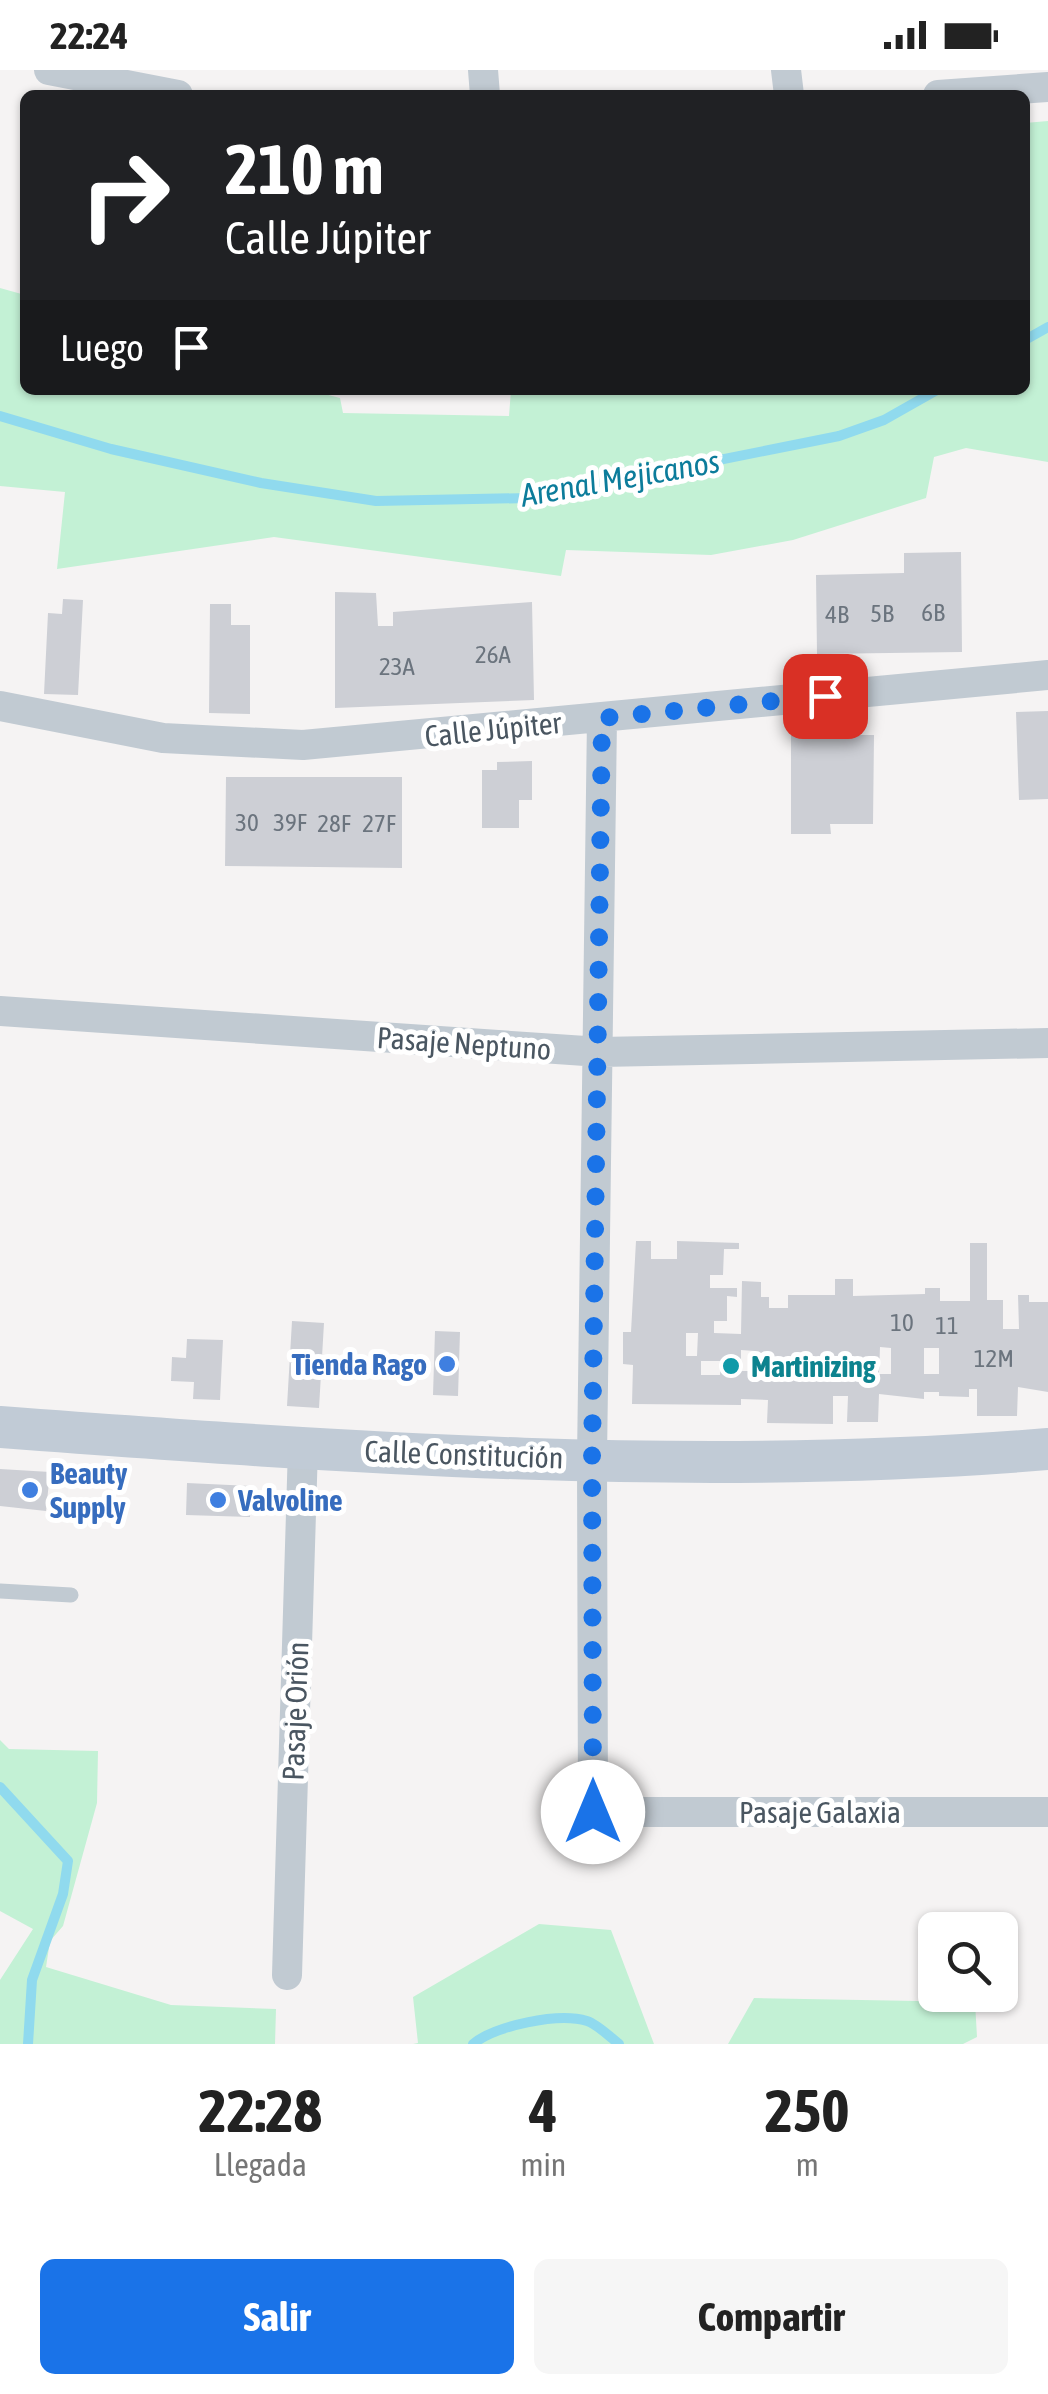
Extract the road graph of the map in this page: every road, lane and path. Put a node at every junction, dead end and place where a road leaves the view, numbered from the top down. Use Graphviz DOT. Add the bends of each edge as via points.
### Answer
graph roads {
  1 [pos="49,70"];
  2 [pos="134,77"];
  3 [pos="1048,87"];
  4 [pos="166,90"];
  5 [pos="1007,90"];
  6 [pos="1048,675"];
  7 [pos="0,706"];
  8 [pos="602,718"];
  9 [pos="0,1011"];
  10 [pos="1048,1043"];
  11 [pos="600,1052"];
  12 [pos="0,1428"];
  13 [pos="303,1447"];
  14 [pos="1048,1450"];
  15 [pos="592,1459"];
  16 [pos="0,1590"];
  17 [pos="71,1595"];
  18 [pos="1048,1812"];
  19 [pos="287,1975"];
  1 -- 2 [label="street"];
  2 -- 4 [label="street"];
  3 -- 5 [label="street"];
  6 -- 8 [label="street, Calle Júpiter"];
  7 -- 8 [label="street, Calle Júpiter" via="164,738 303,745"];
  8 -- 11 [label="street"];
  9 -- 11 [label="street, Pasaje Neptuno"];
  10 -- 11 [label="street, Pasaje Neptuno"];
  11 -- 15 [label="street"];
  12 -- 13 [label="main road, Calle Constitución"];
  13 -- 15 [label="main road, Calle Constitución"];
  13 -- 19 [label="street, Pasaje Orión"];
  14 -- 15 [label="main road, Calle Constitución" via="744,1462"];
  15 -- 18 [label="street, Pasaje Galaxia" via="593,1812"];
  16 -- 17 [label="lane"];
}
